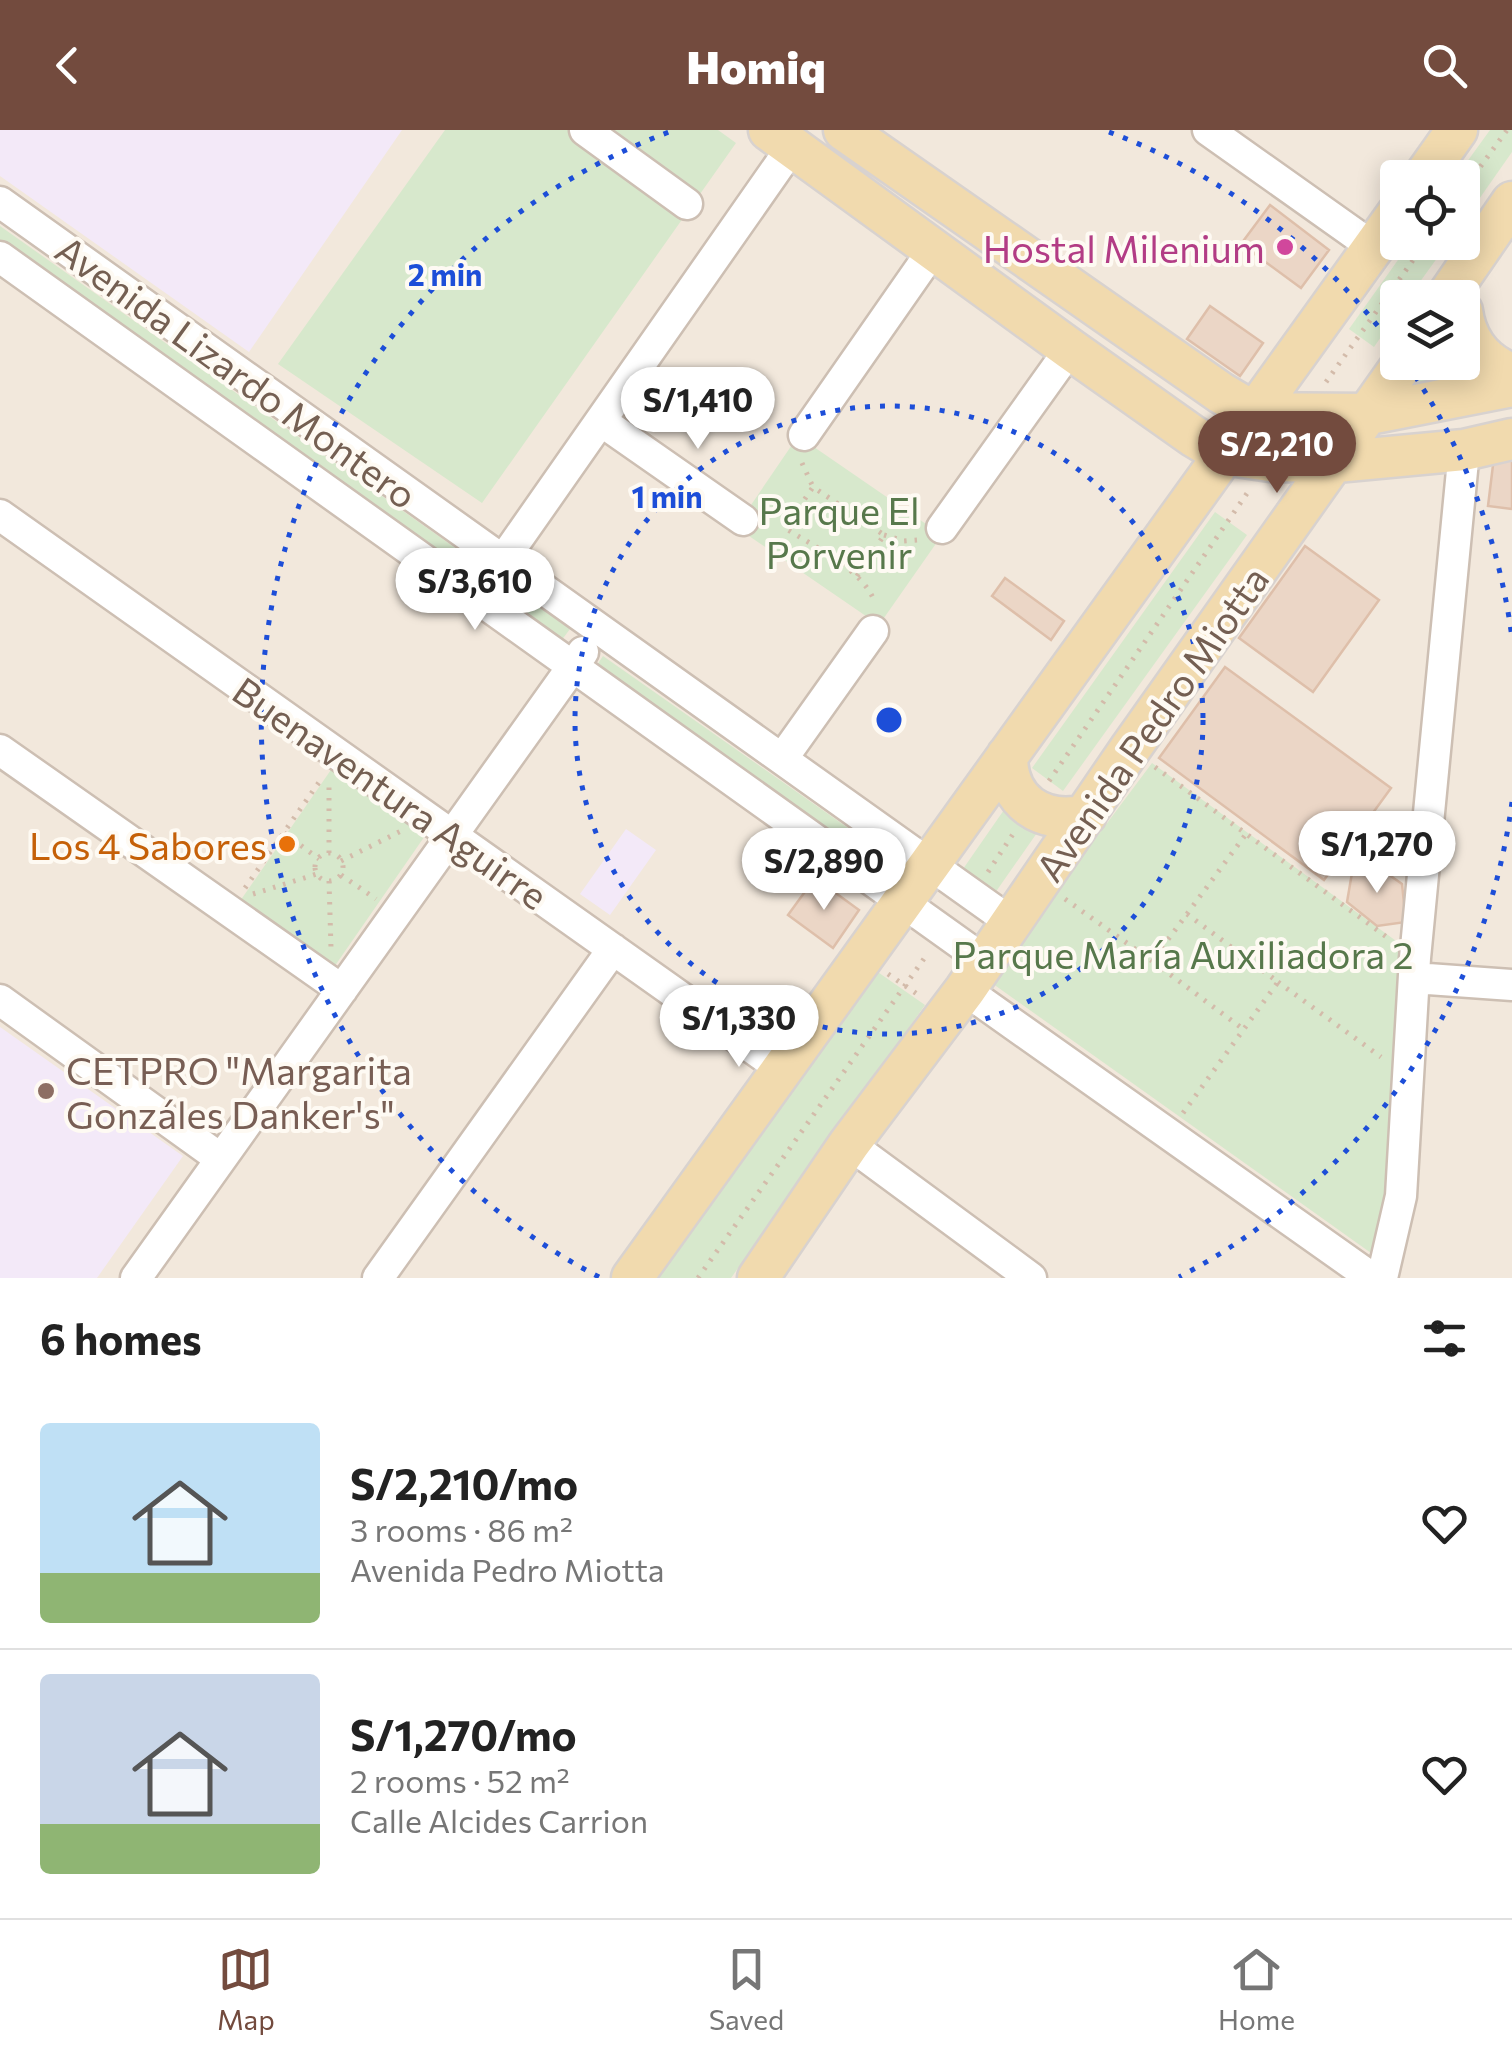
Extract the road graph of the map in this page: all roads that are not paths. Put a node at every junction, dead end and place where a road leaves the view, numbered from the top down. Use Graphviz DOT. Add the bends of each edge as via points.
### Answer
graph roads {
  1 [pos="585,130"];
  2 [pos="844,130"];
  3 [pos="1208,130"];
  4 [pos="1458,130"];
  5 [pos="780,138"];
  6 [pos="1436,160"];
  7 [pos="0,202"];
  8 [pos="1512,202"];
  9 [pos="687,204"];
  10 [pos="1380,238"];
  11 [pos="1373,248"];
  12 [pos="933,250"];
  13 [pos="0,257"];
  14 [pos="1457,280"];
  15 [pos="1070,349"];
  16 [pos="1480,354"];
  17 [pos="1512,374"];
  18 [pos="1392,380"];
  19 [pos="1512,386"];
  20 [pos="1254,413"];
  21 [pos="1370,414"];
  22 [pos="600,421"];
  23 [pos="804,435"];
  24 [pos="1512,439"];
  25 [pos="1464,450"];
  26 [pos="1223,454"];
  27 [pos="1336,462"];
  28 [pos="0,515"];
  29 [pos="743,520"];
  30 [pos="942,528"];
  31 [pos="503,560"];
  32 [pos="599,629"];
  33 [pos="873,631"];
  34 [pos="573,666"];
  35 [pos="0,750"];
  36 [pos="1006,756"];
  37 [pos="782,759"];
  38 [pos="1086,815"];
  39 [pos="452,835"];
  40 [pos="929,864"];
  41 [pos="902,902"];
  42 [pos="1012,923"];
  43 [pos="613,949"];
  44 [pos="1414,968"];
  45 [pos="1512,985"];
  46 [pos="966,989"];
  47 [pos="342,990"];
  48 [pos="0,1000"];
  49 [pos="782,1069"];
  50 [pos="849,1144"];
  51 [pos="221,1159"];
  52 [pos="136,1278"];
  53 [pos="378,1278"];
  54 [pos="632,1278"];
  55 [pos="758,1278"];
  56 [pos="1031,1278"];
  57 [pos="1372,1278"];
  58 [pos="1382,1278"];
  1 -- 9 [label="street"];
  2 -- 20 [label="main road"];
  3 -- 11 [label="street"];
  4 -- 6 [label="main road"];
  5 -- 12 [label="main road"];
  5 -- 22 [label="street"];
  7 -- 31 [label="street, Avenida Lizardo Montero"];
  8 -- 14 [label="main road"];
  10 -- 11 [label="main road"];
  11 -- 20 [label="main road"];
  12 -- 15 [label="main road"];
  12 -- 23 [label="street"];
  13 -- 34 [label="street, Avenida Lizardo Montero"];
  15 -- 26 [label="main road"];
  15 -- 30 [label="street"];
  16 -- 17 [label="main road"];
  18 -- 21 [label="main road, Avenida Pedro Miotta"];
  19 -- 21 [label="main road"];
  20 -- 21 [label="main road"];
  20 -- 26 [label="main road"];
  21 -- 27 [label="main road, Avenida Pedro Miotta"];
  22 -- 29 [label="street"];
  22 -- 31 [label="street"];
  24 -- 25 [label="main road"];
  25 -- 27 [label="main road"];
  25 -- 44 [label="street"];
  26 -- 27 [label="main road"];
  26 -- 36 [label="main road"];
  27 -- 38 [label="main road, Avenida Pedro Miotta"];
  28 -- 39 [label="street, Buenaventura Aguirre"];
  31 -- 32 [label="street, Avenida Lizardo Montero"];
  32 -- 34 [label="street"];
  32 -- 37 [label="street, Avenida Lizardo Montero"];
  33 -- 37 [label="street"];
  34 -- 39 [label="street"];
  34 -- 41 [label="street, Avenida Lizardo Montero"];
  35 -- 47 [label="street"];
  36 -- 38 [label="main road" via="1012,785 1031,808 1058,818"];
  36 -- 40 [label="main road"];
  37 -- 40 [label="street, Avenida Lizardo Montero"];
  38 -- 42 [label="main road, Avenida Pedro Miotta"];
  39 -- 43 [label="street, Buenaventura Aguirre"];
  39 -- 47 [label="street"];
  40 -- 41 [label="main road"];
  40 -- 42 [label="street, Avenida Lizardo Montero"];
  41 -- 46 [label="street, Avenida Lizardo Montero" via="944,932"];
  41 -- 49 [label="main road"];
  42 -- 46 [label="main road, Avenida Pedro Miotta"];
  43 -- 49 [label="street, Buenaventura Aguirre"];
  43 -- 53 [label="street"];
  44 -- 45 [label="street"];
  44 -- 58 [label="street" via="1401,1196"];
  46 -- 50 [label="main road, Avenida Pedro Miotta"];
  46 -- 57 [label="street, Avenida Lizardo Montero"];
  47 -- 51 [label="street"];
  48 -- 51 [label="street"];
  49 -- 54 [label="main road"];
  50 -- 55 [label="main road, Avenida Pedro Miotta"];
  50 -- 56 [label="street"];
  51 -- 52 [label="street"];
}
